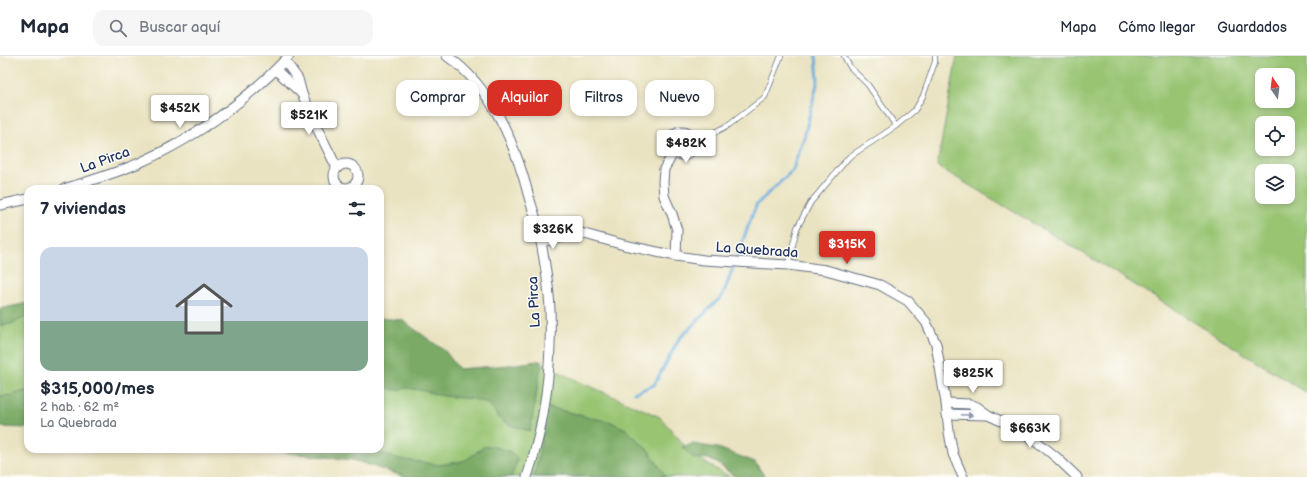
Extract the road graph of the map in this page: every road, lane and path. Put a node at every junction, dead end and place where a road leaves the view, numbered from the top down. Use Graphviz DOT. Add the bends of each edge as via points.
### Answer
graph roads {
  1 [pos="447,56"];
  2 [pos="781,56"];
  3 [pos="844,56"];
  4 [pos="935,56"];
  5 [pos="287,58"];
  6 [pos="276,70"];
  7 [pos="302,94"];
  8 [pos="896,126"];
  9 [pos="693,144"];
  10 [pos="673,151"];
  11 [pos="337,168"];
  12 [pos="77,185"];
  13 [pos="24,200"];
  14 [pos="0,205"];
  15 [pos="539,230"];
  16 [pos="581,233"];
  17 [pos="541,242"];
  18 [pos="676,256"];
  19 [pos="788,265"];
  20 [pos="946,403"];
  21 [pos="947,414"];
  22 [pos="988,415"];
  23 [pos="527,477"];
  24 [pos="963,477"];
  25 [pos="1076,477"];
  1 -- 15 [label="street, La Pirca" via="472,77 489,99 507,132 521,166"];
  2 -- 9 [label="lane" via="765,97 729,125"];
  3 -- 8 [label="lane"];
  4 -- 8 [label="lane" via="923,96 915,110"];
  5 -- 6 [label="street, La Pirca"];
  5 -- 7 [label="street" via="298,79"];
  6 -- 7 [label="street"];
  6 -- 12 [label="street, La Pirca" via="228,110 188,137 134,165"];
  7 -- 11 [label="street"];
  8 -- 19 [label="lane" via="849,157 811,202 796,228"];
  9 -- 10 [label="street" via="686,154"];
  9 -- 10 [label="street" via="688,133 679,131 670,141"];
  10 -- 18 [label="street" via="664,169 663,182 664,196 677,230"];
  13 -- 14 [label="street"];
  15 -- 16 [label="street, La Quebrada" via="567,226"];
  15 -- 17 [label="street, La Pirca"];
  16 -- 17 [label="street, La Quebrada"];
  16 -- 18 [label="street, La Quebrada"];
  17 -- 23 [label="street, La Pirca" via="550,310 549,362 540,427"];
  18 -- 19 [label="street, La Quebrada"];
  19 -- 20 [label="street, La Quebrada" via="826,270 880,285 908,301 926,322 936,344"];
  20 -- 21 [label="street, La Quebrada"];
  20 -- 22 [label="street" via="970,404"];
  21 -- 22 [label="street, one-way"];
  21 -- 24 [label="street, La Quebrada" via="953,454"];
  22 -- 25 [label="street" via="1035,440"];
}
